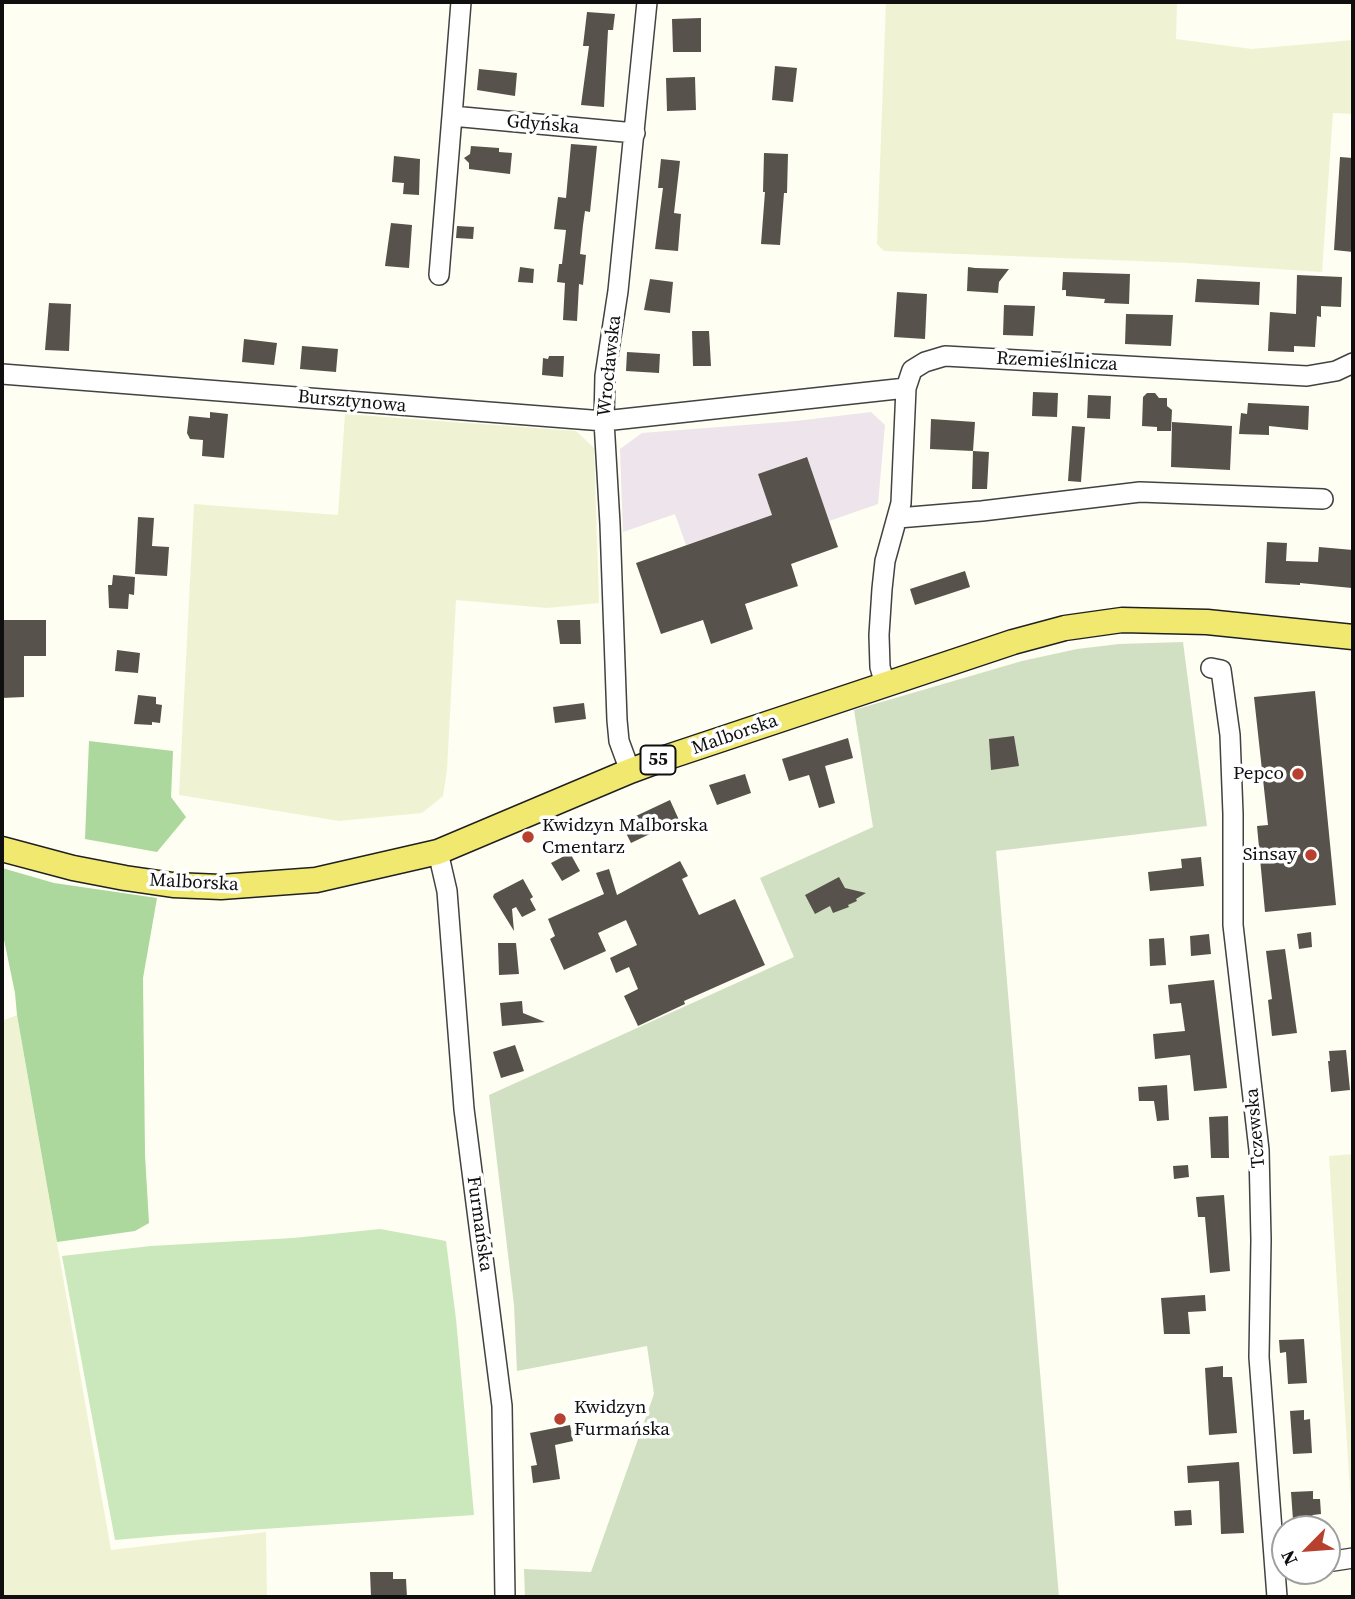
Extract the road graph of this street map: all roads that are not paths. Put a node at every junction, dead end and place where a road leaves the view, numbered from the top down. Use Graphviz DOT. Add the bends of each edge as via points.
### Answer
graph roads {
  1 [pos="461,2"];
  2 [pos="647,2"];
  3 [pos="452,116"];
  4 [pos="635,133"];
  5 [pos="439,275"];
  6 [pos="1353,363"];
  7 [pos="2,374"];
  8 [pos="906,388"];
  9 [pos="604,421"];
  10 [pos="1323,499"];
  11 [pos="898,518"];
  12 [pos="1353,637"];
  13 [pos="1211,668"];
  14 [pos="884,684"];
  15 [pos="630,771"];
  16 [pos="2,849"];
  17 [pos="438,852"];
  18 [pos="1275,1515"];
  19 [pos="505,1597"];
  1 -- 3 [label="street"];
  2 -- 4 [label="street, Wrocławska"];
  3 -- 4 [label="street, Gdyńska"];
  3 -- 5 [label="street"];
  4 -- 9 [label="street, Wrocławska"];
  6 -- 8 [label="street, Rzemieślnicza" via="1307,376 945,356 912,370"];
  7 -- 9 [label="street, Bursztynowa"];
  8 -- 9 [label="street, Bursztynowa"];
  8 -- 11 [label="street"];
  9 -- 15 [label="street, Wrocławska" via="617,720"];
  10 -- 11 [label="street" via="1140,492"];
  11 -- 14 [label="street" via="885,561 879,635"];
  12 -- 14 [label="main road, Malborska / 55" via="1207,622 1122,620 1065,628"];
  13 -- 18 [label="street, Tczewska" via="1221,670 1230,735 1233,925 1259,1150 1259,1357"];
  14 -- 15 [label="main road, Malborska / 55"];
  15 -- 17 [label="main road, Malborska / 55"];
  16 -- 17 [label="main road, Malborska / 55" via="125,878 221,887 316,880"];
  17 -- 19 [label="street, Furmańska" via="447,891 464,1109 502,1406"];
}
